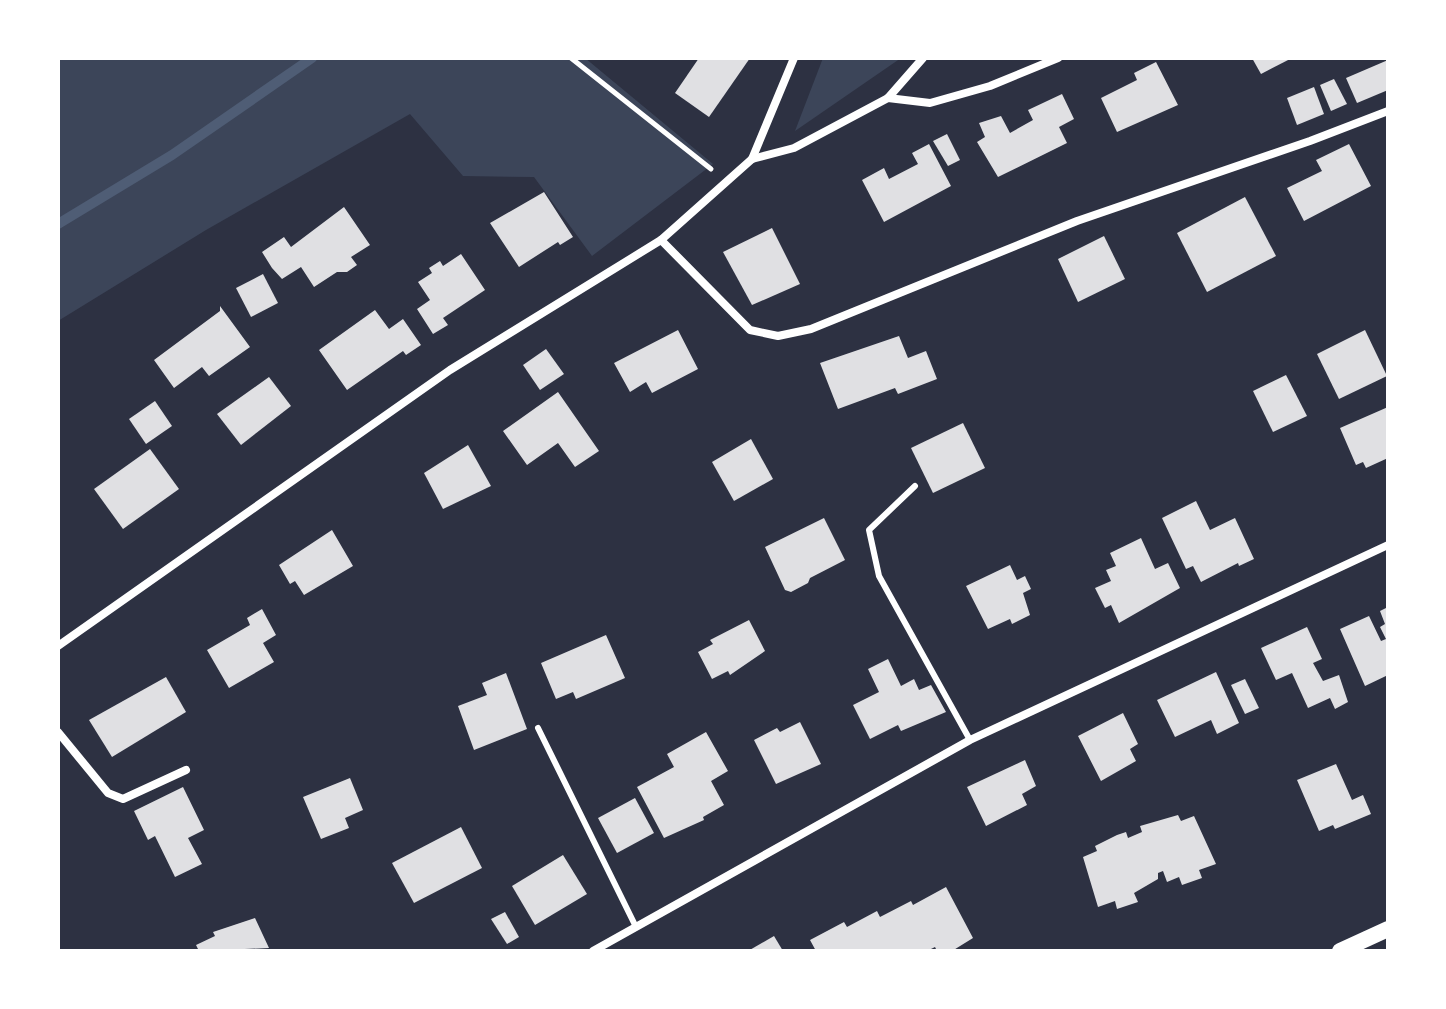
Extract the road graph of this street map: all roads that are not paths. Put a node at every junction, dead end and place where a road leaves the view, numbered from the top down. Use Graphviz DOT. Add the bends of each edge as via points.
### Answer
graph roads {
  1 [pos="794,58"];
  2 [pos="923,58"];
  3 [pos="1058,58"];
  4 [pos="888,98"];
  5 [pos="1388,111"];
  6 [pos="752,159"];
  7 [pos="661,240"];
  8 [pos="915,486"];
  9 [pos="1388,545"];
  10 [pos="58,646"];
  11 [pos="538,728"];
  12 [pos="58,732"];
  13 [pos="970,740"];
  14 [pos="186,770"];
  15 [pos="635,925"];
  16 [pos="1388,929"];
  17 [pos="593,951"];
  18 [pos="1340,951"];
  1 -- 6 [label="street"];
  2 -- 4 [label="street"];
  3 -- 4 [label="street" via="930,103"];
  4 -- 6 [label="street" via="794,148"];
  5 -- 7 [label="street" via="1077,221 811,329 778,336 750,330"];
  6 -- 7 [label="street"];
  7 -- 10 [label="street" via="450,370"];
  8 -- 13 [label="lane" via="869,530 879,576"];
  9 -- 13 [label="street"];
  11 -- 15 [label="lane"];
  12 -- 14 [label="street" via="108,793 123,799"];
  13 -- 15 [label="street"];
  15 -- 17 [label="street"];
  16 -- 18 [label="main road"];
}
